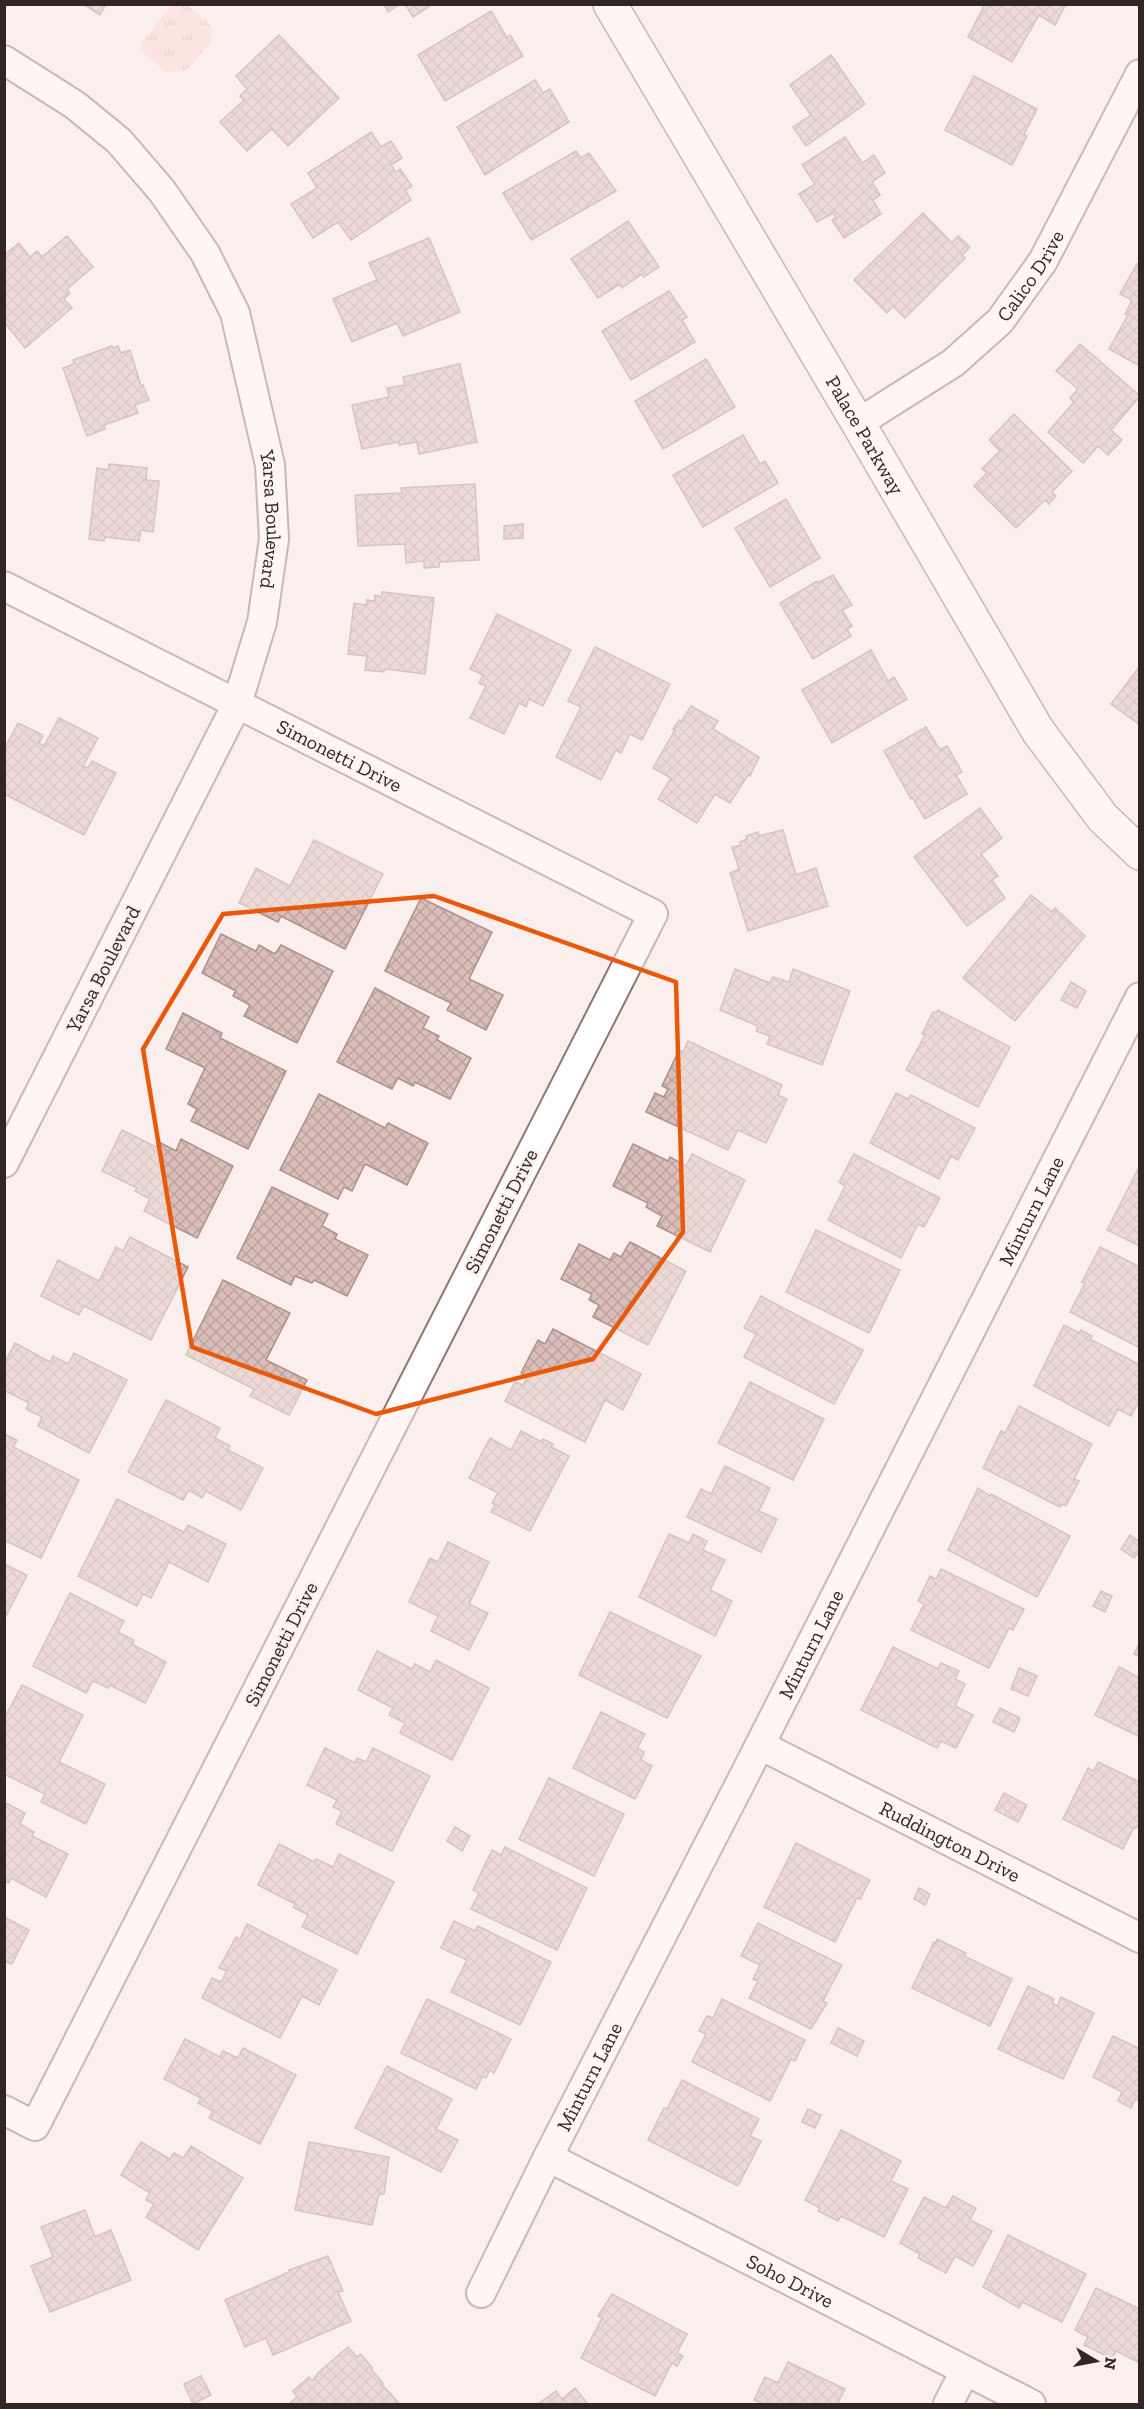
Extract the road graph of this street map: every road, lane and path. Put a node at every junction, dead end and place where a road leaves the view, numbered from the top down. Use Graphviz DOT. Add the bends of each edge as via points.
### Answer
graph roads {
  1 [pos="610,4"];
  2 [pos="4,60"];
  3 [pos="1140,74"];
  4 [pos="858,423"];
  5 [pos="4,586"];
  6 [pos="237,704"];
  7 [pos="1140,853"];
  8 [pos="1140,997"];
  9 [pos="4,1163"];
  10 [pos="760,1744"];
  11 [pos="1140,1938"];
  12 [pos="4,2110"];
  13 [pos="548,2157"];
  14 [pos="481,2292"];
  15 [pos="965,2372"];
  16 [pos="948,2404"];
  17 [pos="1031,2404"];
  1 -- 4 [label="street, Palace Parkway"];
  2 -- 6 [label="street, Yarsa Boulevard" via="75,105 118,141 162,191 206,253 235,313 270,465 274,539 262,622"];
  3 -- 4 [label="street, Calico Drive" via="1043,261 1000,321 952,363"];
  4 -- 7 [label="street, Palace Parkway" via="1038,732 1103,818"];
  5 -- 6 [label="street, Simonetti Drive"];
  6 -- 9 [label="street, Yarsa Boulevard"];
  6 -- 12 [label="street, Simonetti Drive" via="653,914 35,2126"];
  8 -- 10 [label="street, Minturn Lane"];
  10 -- 11 [label="street, Ruddington Drive"];
  10 -- 13 [label="street, Minturn Lane"];
  13 -- 14 [label="street, Minturn Lane"];
  13 -- 15 [label="street, Soho Drive"];
  15 -- 16 [label="street"];
  15 -- 17 [label="street, Soho Drive"];
}
